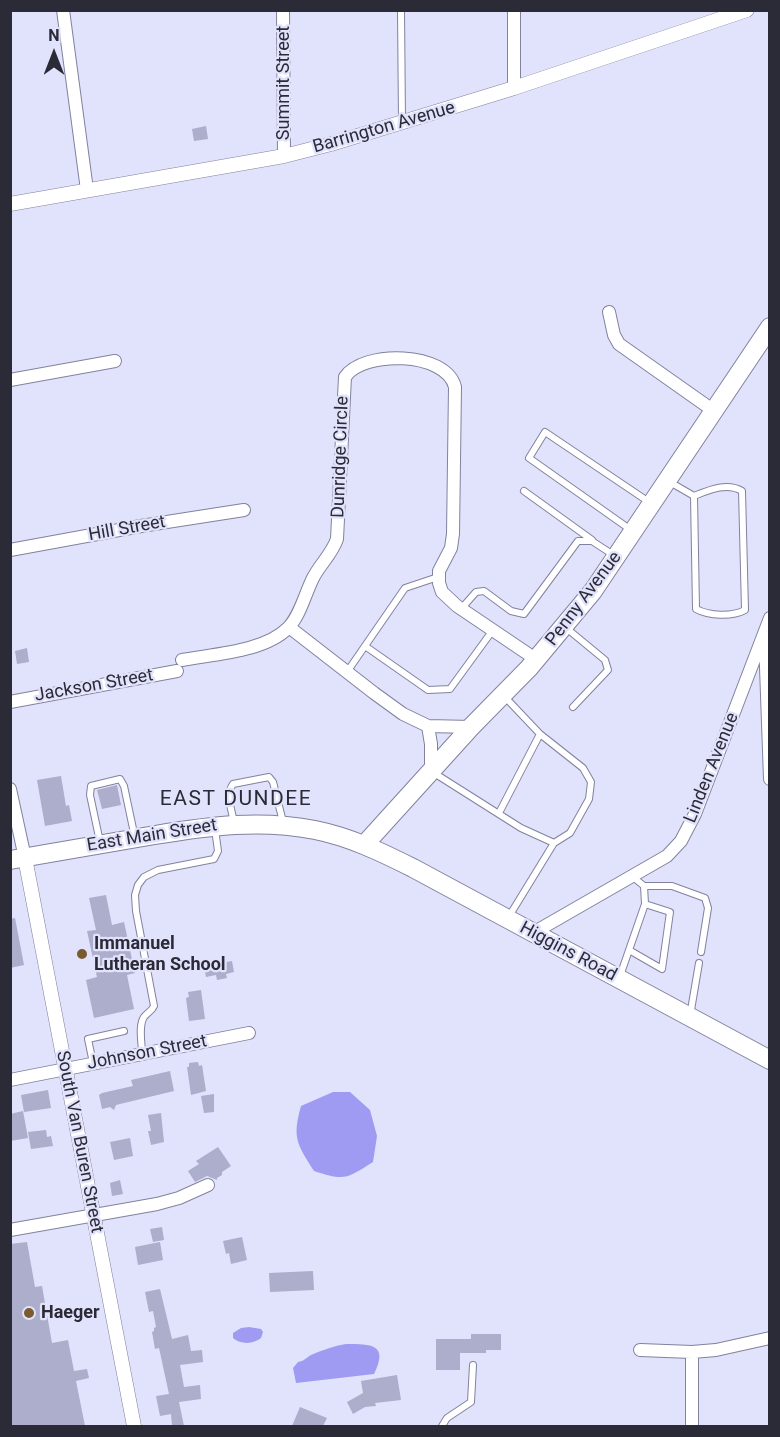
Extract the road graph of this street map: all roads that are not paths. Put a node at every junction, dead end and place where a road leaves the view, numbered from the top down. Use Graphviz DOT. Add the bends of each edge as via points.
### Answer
graph roads {
  1 [pos="63,10"];
  2 [pos="283,10"];
  3 [pos="401,10"];
  4 [pos="514,10"];
  5 [pos="747,10"];
  6 [pos="514,88"];
  7 [pos="402,123"];
  8 [pos="284,156"];
  9 [pos="87,190"];
  10 [pos="10,204"];
  11 [pos="609,312"];
  12 [pos="770,327"];
  13 [pos="115,361"];
  14 [pos="10,380"];
  15 [pos="714,411"];
  16 [pos="668,480"];
  17 [pos="524,491"];
  18 [pos="694,496"];
  19 [pos="652,504"];
  20 [pos="244,510"];
  21 [pos="633,532"];
  22 [pos="592,541"];
  23 [pos="10,550"];
  24 [pos="617,557"];
  25 [pos="439,577"];
  26 [pos="461,609"];
  27 [pos="770,618"];
  28 [pos="289,627"];
  29 [pos="564,627"];
  30 [pos="493,630"];
  31 [pos="765,632"];
  32 [pos="365,646"];
  33 [pos="537,660"];
  34 [pos="347,672"];
  35 [pos="503,695"];
  36 [pos="10,702"];
  37 [pos="573,707"];
  38 [pos="428,726"];
  39 [pos="471,727"];
  40 [pos="769,727"];
  41 [pos="540,734"];
  42 [pos="431,772"];
  43 [pos="770,779"];
  44 [pos="10,789"];
  45 [pos="499,813"];
  46 [pos="235,824"];
  47 [pos="215,826"];
  48 [pos="284,826"];
  49 [pos="135,838"];
  50 [pos="554,843"];
  51 [pos="101,844"];
  52 [pos="365,844"];
  53 [pos="18,859"];
  54 [pos="633,877"];
  55 [pos="644,886"];
  56 [pos="645,904"];
  57 [pos="507,919"];
  58 [pos="533,933"];
  59 [pos="629,950"];
  60 [pos="701,952"];
  61 [pos="699,963"];
  62 [pos="618,979"];
  63 [pos="690,1017"];
  64 [pos="124,1031"];
  65 [pos="249,1033"];
  66 [pos="142,1053"];
  67 [pos="770,1060"];
  68 [pos="93,1064"];
  69 [pos="65,1069"];
  70 [pos="10,1080"];
  71 [pos="207,1185"];
  72 [pos="93,1215"];
  73 [pos="10,1230"];
  74 [pos="770,1338"];
  75 [pos="640,1350"];
  76 [pos="692,1352"];
  77 [pos="473,1365"];
  78 [pos="134,1426"];
  79 [pos="442,1426"];
  80 [pos="692,1426"];
  1 -- 9 [label="street"];
  2 -- 8 [label="street, Summit Street"];
  3 -- 7 [label="lane"];
  4 -- 6 [label="street"];
  5 -- 6 [label="street, Barrington Avenue"];
  6 -- 7 [label="street, Barrington Avenue"];
  7 -- 8 [label="street, Barrington Avenue"];
  8 -- 9 [label="street, Barrington Avenue"];
  9 -- 10 [label="street, Barrington Avenue"];
  11 -- 15 [label="street" via="620,344"];
  12 -- 15 [label="main road, Penny Avenue"];
  13 -- 14 [label="street"];
  15 -- 16 [label="main road, Penny Avenue"];
  16 -- 18 [label="lane"];
  16 -- 19 [label="main road, Penny Avenue"];
  17 -- 22 [label="lane"];
  18 -- 18 [label="lane" via="714,488 735,487 742,491 745,610 738,614 696,609"];
  19 -- 21 [label="main road, Penny Avenue"];
  19 -- 21 [label="lane" via="545,432 529,458"];
  20 -- 23 [label="street, Hill Street"];
  21 -- 24 [label="main road, Penny Avenue"];
  22 -- 24 [label="lane"];
  22 -- 26 [label="lane" via="579,541 524,614 511,611 484,591 476,592"];
  24 -- 29 [label="main road, Penny Avenue"];
  25 -- 26 [label="street" via="442,592"];
  25 -- 28 [label="street, Dunridge Circle" via="453,539 454,384 439,367 416,360 396,358 362,365 348,373 344,382 337,539"];
  25 -- 32 [label="lane" via="405,588"];
  26 -- 30 [label="street"];
  27 -- 31 [label="street, Linden Avenue"];
  28 -- 34 [label="street"];
  28 -- 36 [label="street, Jackson Street" via="257,646"];
  29 -- 33 [label="main road, Penny Avenue"];
  29 -- 37 [label="lane" via="605,660 608,670"];
  30 -- 32 [label="lane" via="450,689 428,690"];
  30 -- 33 [label="street"];
  31 -- 40 [label="street"];
  31 -- 54 [label="street, Linden Avenue" via="687,832 667,856"];
  32 -- 34 [label="lane"];
  33 -- 35 [label="main road, Penny Avenue"];
  34 -- 38 [label="street" via="403,714"];
  35 -- 39 [label="main road, Penny Avenue"];
  35 -- 41 [label="lane"];
  38 -- 39 [label="street"];
  38 -- 42 [label="street"];
  39 -- 42 [label="main road, Penny Avenue"];
  40 -- 43 [label="street"];
  41 -- 45 [label="lane"];
  41 -- 50 [label="lane" via="583,768 591,782 589,799 570,833"];
  42 -- 45 [label="lane"];
  42 -- 52 [label="main road, Penny Avenue"];
  44 -- 53 [label="street"];
  45 -- 50 [label="lane"];
  46 -- 47 [label="main road, East Main Street"];
  46 -- 48 [label="main road, East Main Street"];
  46 -- 48 [label="lane" via="230,788 233,784 269,777"];
  47 -- 49 [label="main road, East Main Street"];
  47 -- 66 [label="lane" via="218,851 214,859 158,870 142,879 135,891 136,917 154,1006 142,1023"];
  48 -- 52 [label="main road, East Main Street" via="316,830"];
  49 -- 51 [label="main road, East Main Street"];
  49 -- 51 [label="lane" via="120,779 91,786"];
  50 -- 57 [label="lane"];
  51 -- 53 [label="main road, East Main Street"];
  52 -- 57 [label="main road, Higgins Road"];
  53 -- 69 [label="street, South Van Buren Street"];
  54 -- 55 [label="lane"];
  54 -- 58 [label="street, Linden Avenue"];
  55 -- 56 [label="lane"];
  55 -- 60 [label="lane" via="672,886 705,898 708,909"];
  56 -- 59 [label="lane"];
  56 -- 59 [label="lane" via="670,912 662,969"];
  57 -- 58 [label="main road, Higgins Road"];
  58 -- 62 [label="main road, Higgins Road"];
  59 -- 62 [label="lane"];
  61 -- 63 [label="lane"];
  62 -- 63 [label="main road, Higgins Road"];
  63 -- 67 [label="main road, Higgins Road"];
  64 -- 68 [label="lane" via="88,1039"];
  65 -- 66 [label="street, Johnson Street"];
  66 -- 68 [label="street, Johnson Street"];
  68 -- 69 [label="street, Johnson Street"];
  69 -- 70 [label="street, Johnson Street"];
  69 -- 72 [label="street, South Van Buren Street"];
  71 -- 72 [label="street" via="157,1204"];
  72 -- 73 [label="street"];
  72 -- 78 [label="street, South Van Buren Street"];
  74 -- 76 [label="street"];
  75 -- 76 [label="street"];
  76 -- 80 [label="street"];
  77 -- 79 [label="lane" via="471,1402"];
}
